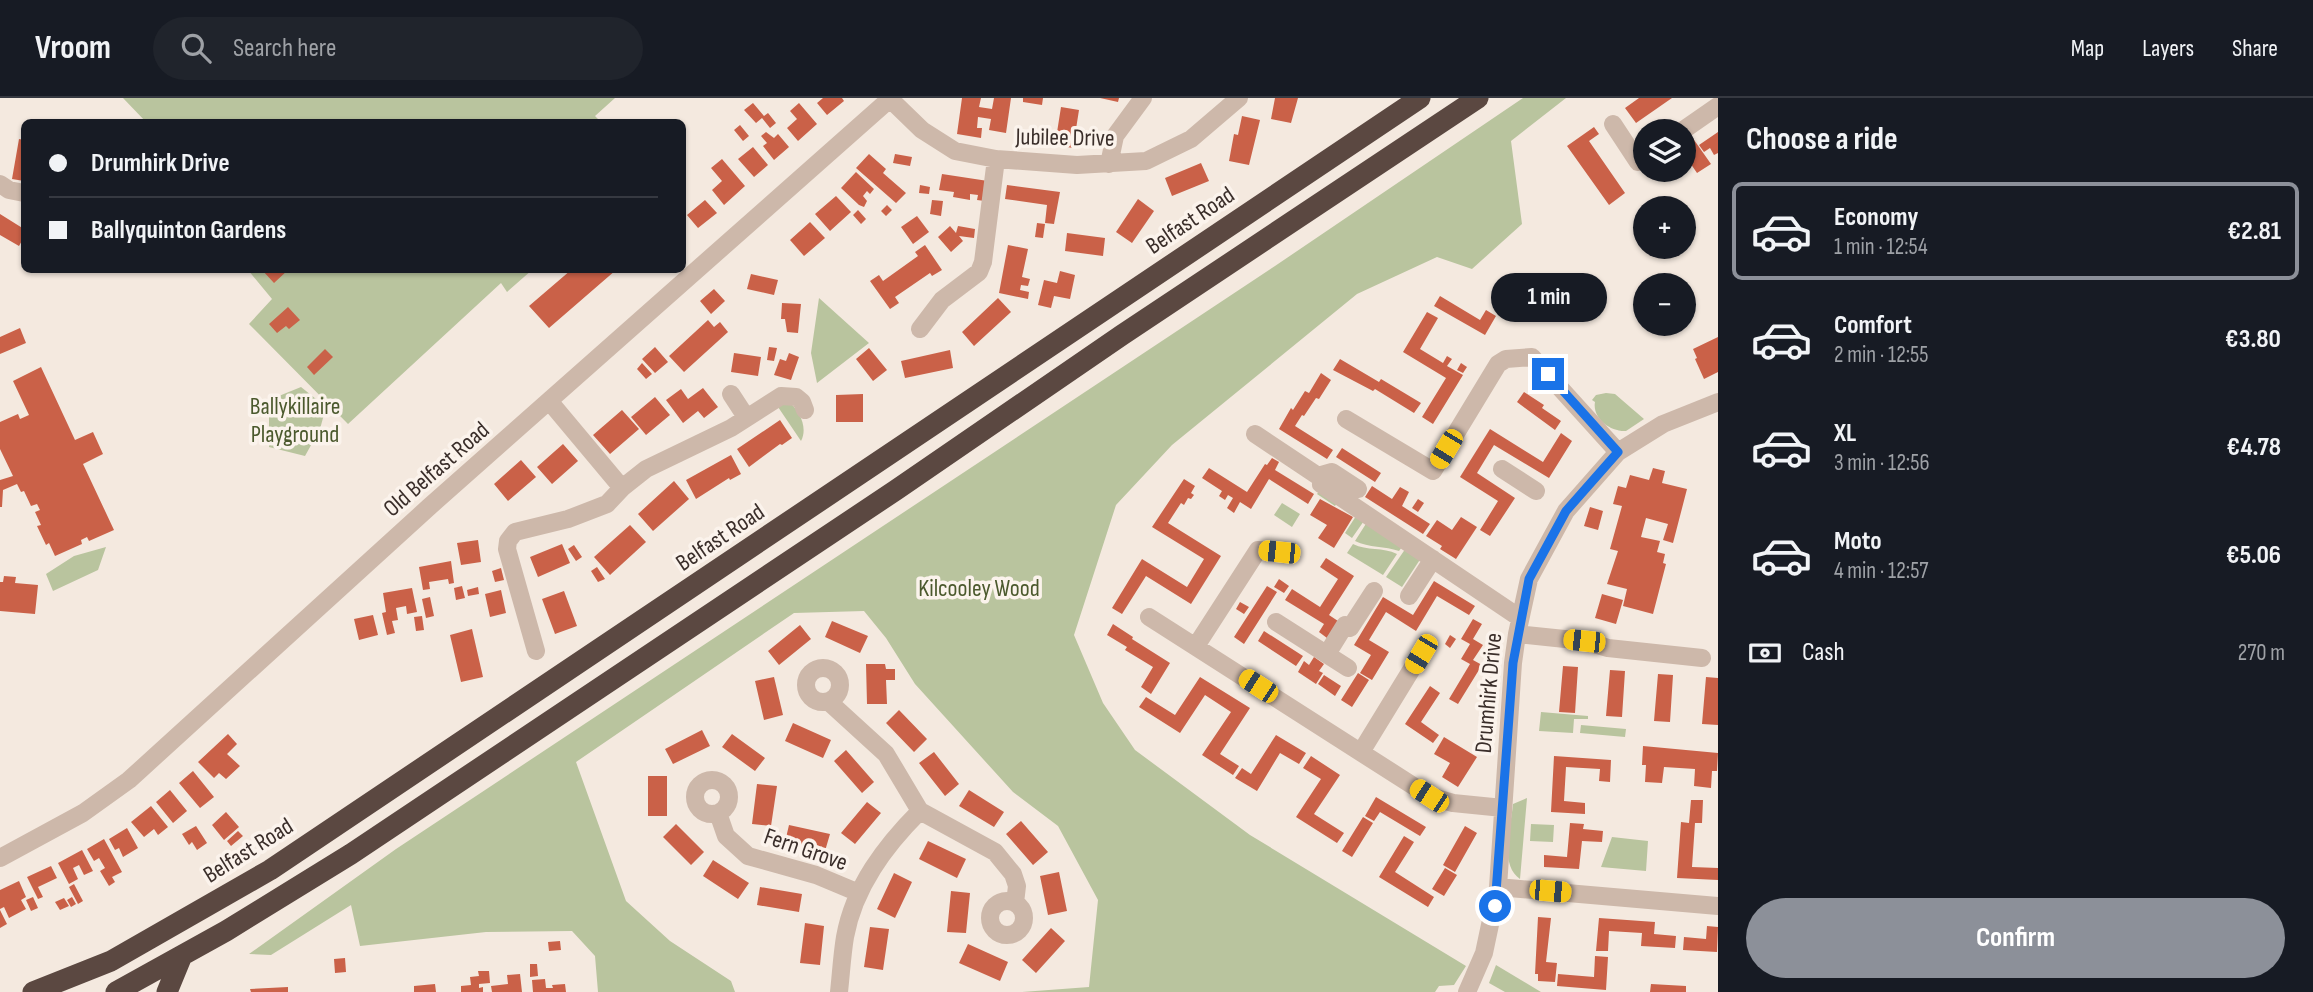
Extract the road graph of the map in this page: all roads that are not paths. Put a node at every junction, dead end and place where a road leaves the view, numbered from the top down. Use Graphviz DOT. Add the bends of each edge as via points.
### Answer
graph roads {
  1 [pos="890,98"];
  2 [pos="1143,98"];
  3 [pos="1239,98"];
  4 [pos="1420,98"];
  5 [pos="1478,98"];
  6 [pos="1718,106"];
  7 [pos="1696,121"];
  8 [pos="1613,124"];
  9 [pos="1633,154"];
  10 [pos="996,159"];
  11 [pos="1109,164"];
  12 [pos="0,184"];
  13 [pos="21,192"];
  14 [pos="920,329"];
  15 [pos="731,394"];
  16 [pos="1718,401"];
  17 [pos="550,402"];
  18 [pos="805,410"];
  19 [pos="746,417"];
  20 [pos="1346,419"];
  21 [pos="1255,434"];
  22 [pos="1618,452"];
  23 [pos="1502,469"];
  24 [pos="1323,475"];
  25 [pos="622,488"];
  26 [pos="1358,489"];
  27 [pos="1536,491"];
  28 [pos="1279,552"];
  29 [pos="1433,559"];
  30 [pos="1374,591"];
  31 [pos="1409,596"];
  32 [pos="1149,617"];
  33 [pos="1276,622"];
  34 [pos="1518,626"];
  35 [pos="1196,646"];
  36 [pos="536,650"];
  37 [pos="1327,654"];
  38 [pos="1421,654"];
  39 [pos="1702,658"];
  40 [pos="1348,668"];
  41 [pos="829,702"];
  42 [pos="1361,752"];
  43 [pos="1503,808"];
  44 [pos="920,811"];
  45 [pos="718,813"];
  46 [pos="0,858"];
  47 [pos="1498,887"];
  48 [pos="859,893"];
  49 [pos="1015,903"];
  50 [pos="1718,906"];
  51 [pos="181,958"];
  52 [pos="111,961"];
  53 [pos="125,990"];
  54 [pos="33,992"];
  55 [pos="167,992"];
  56 [pos="839,992"];
  57 [pos="1467,992"];
  1 -- 10 [label="street, Jubilee Drive" via="922,130 956,151"];
  1 -- 17 [label="street, Old Belfast Road"];
  2 -- 11 [label="street" via="1115,136"];
  3 -- 11 [label="street, Jubilee Drive" via="1191,139 1146,161"];
  4 -- 52 [label="highway, Belfast Road" via="270,870"];
  5 -- 51 [label="highway" via="351,854"];
  6 -- 7 [label="street"];
  8 -- 9 [label="street"];
  10 -- 11 [label="street, Jubilee Drive"];
  10 -- 14 [label="street" via="984,262 979,272 942,300"];
  12 -- 13 [label="street"];
  15 -- 19 [label="street"];
  16 -- 22 [label="street, Drumhirk Drive" via="1663,424"];
  17 -- 25 [label="street"];
  17 -- 46 [label="street, Old Belfast Road" via="129,780 83,813"];
  18 -- 19 [label="street" via="796,397 781,396"];
  19 -- 25 [label="street" via="646,469"];
  20 -- 22 [label="street" via="1433,471 1498,364 1532,357"];
  21 -- 24 [label="street"];
  22 -- 34 [label="street, Drumhirk Drive" via="1566,511 1529,579"];
  23 -- 27 [label="street"];
  24 -- 26 [label="street" via="1332,472"];
  24 -- 29 [label="street" via="1321,484"];
  25 -- 36 [label="street" via="607,504 515,532 508,541"];
  28 -- 35 [label="street" via="1258,550"];
  29 -- 31 [label="street"];
  29 -- 34 [label="street"];
  30 -- 37 [label="street"];
  32 -- 35 [label="street"];
  33 -- 37 [label="street"];
  34 -- 39 [label="street" via="1608,648"];
  34 -- 43 [label="street, Drumhirk Drive"];
  35 -- 42 [label="street"];
  37 -- 40 [label="street"];
  38 -- 42 [label="street"];
  41 -- 44 [label="street" via="886,754"];
  42 -- 43 [label="street" via="1429,796"];
  43 -- 47 [label="street, Drumhirk Drive"];
  44 -- 48 [label="street, Fern Grove" via="895,836"];
  44 -- 49 [label="street" via="995,852 1013,873"];
  45 -- 48 [label="street, Fern Grove" via="726,836 748,856"];
  47 -- 50 [label="street"];
  47 -- 57 [label="street, Drumhirk Drive" via="1484,953"];
  48 -- 56 [label="street, Fern Grove" via="845,936"];
  51 -- 53 [label="highway"];
  51 -- 55 [label="highway"];
  52 -- 53 [label="street"];
  52 -- 54 [label="highway, Belfast Road"];
}
